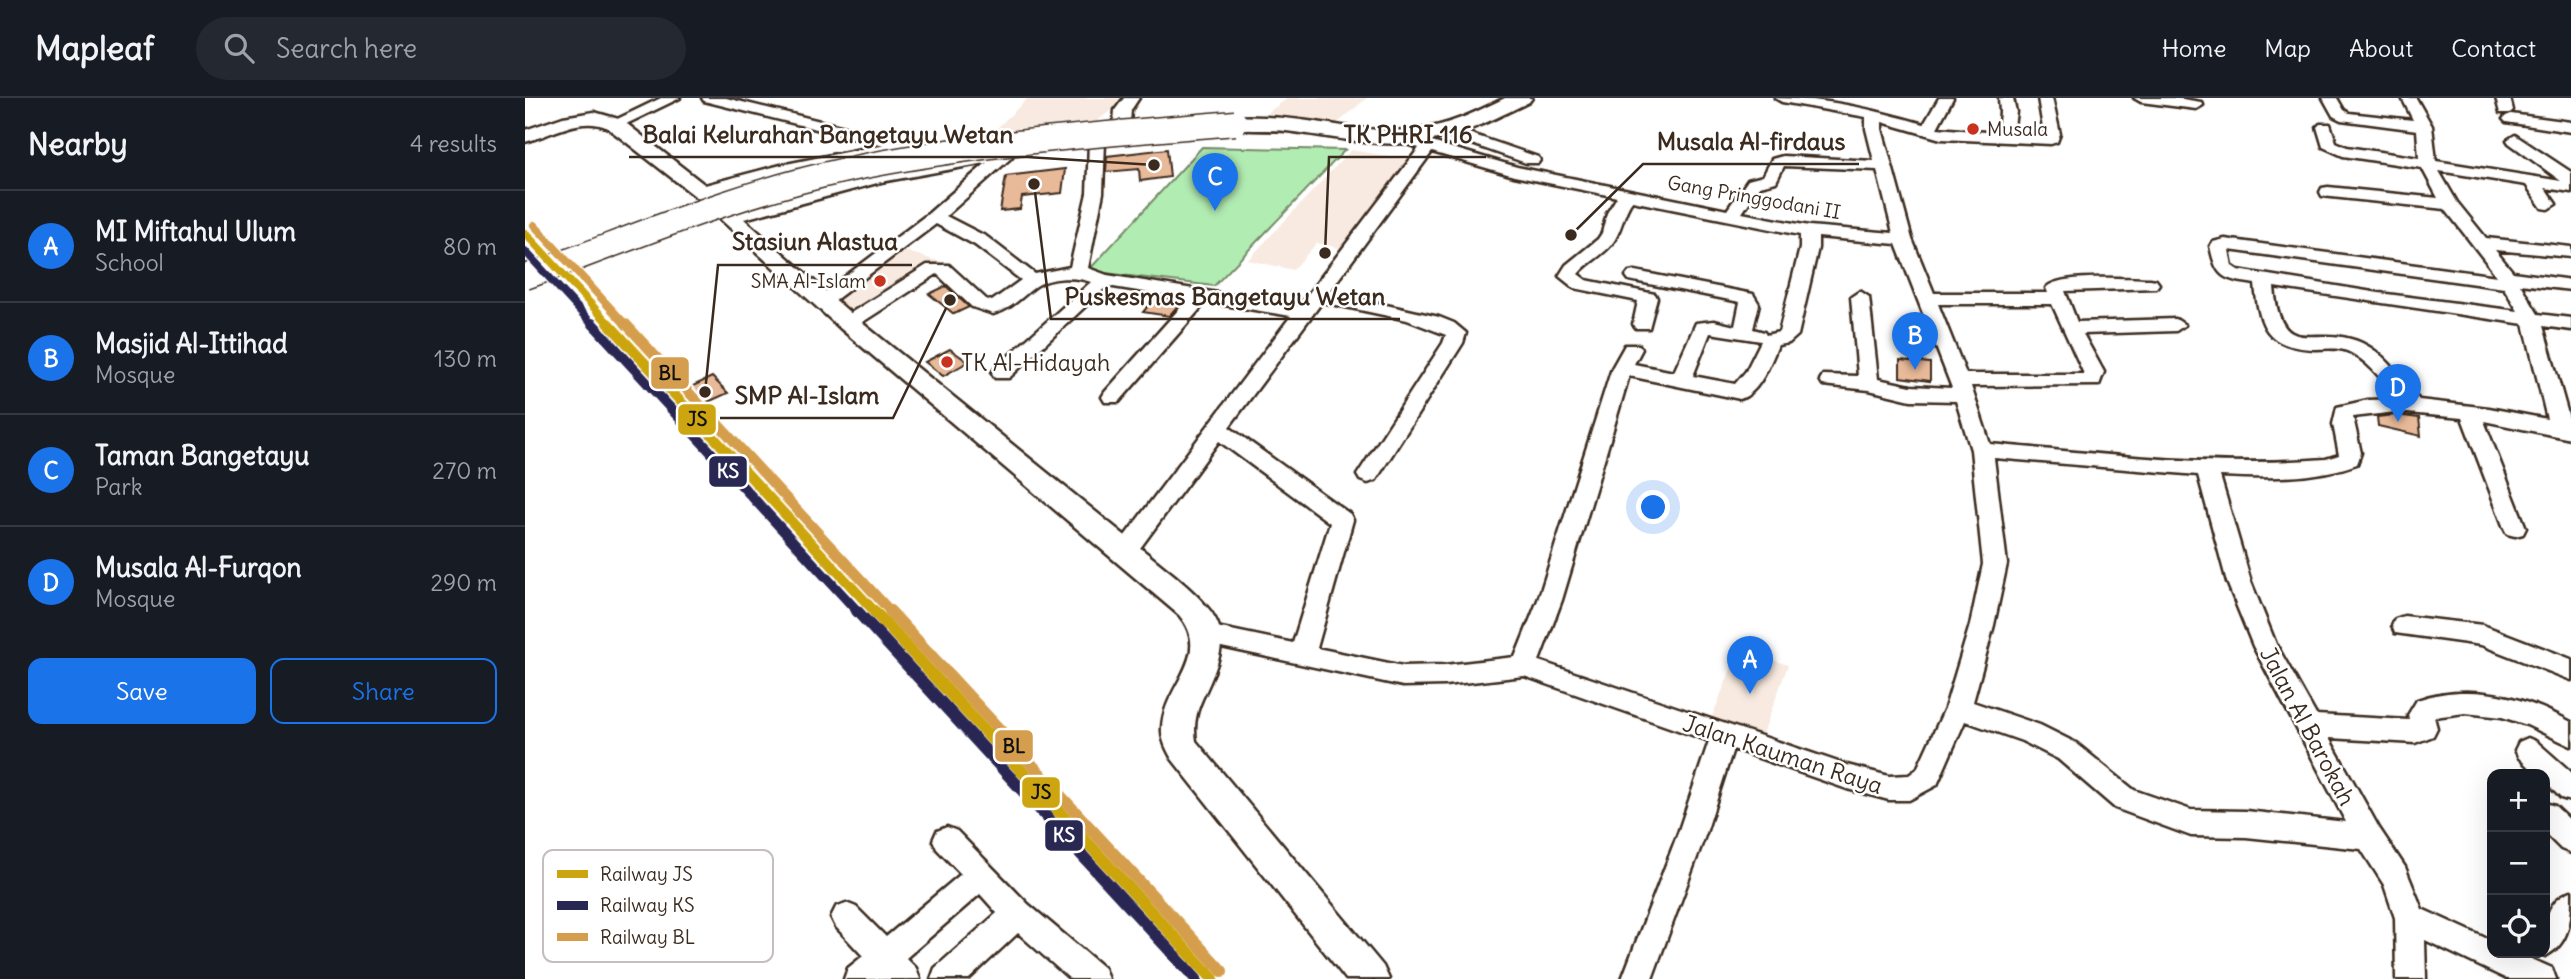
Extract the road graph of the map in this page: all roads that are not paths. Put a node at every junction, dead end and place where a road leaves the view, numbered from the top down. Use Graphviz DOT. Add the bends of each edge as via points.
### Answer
graph roads {
  1 [pos="673,98"];
  2 [pos="709,98"];
  3 [pos="1132,98"];
  4 [pos="1522,98"];
  5 [pos="1782,98"];
  6 [pos="1946,98"];
  7 [pos="2007,98"];
  8 [pos="2045,98"];
  9 [pos="2330,98"];
  10 [pos="2409,98"];
  11 [pos="1819,101"];
  12 [pos="2139,102"];
  13 [pos="2196,105"];
  14 [pos="2506,109"];
  15 [pos="525,112"];
  16 [pos="1874,114"];
  17 [pos="1122,123"];
  18 [pos="615,124"];
  19 [pos="552,127"];
  20 [pos="2325,127"];
  21 [pos="2571,127"];
  22 [pos="1321,128"];
  23 [pos="1448,131"];
  24 [pos="1929,131"];
  25 [pos="2425,133"];
  26 [pos="2369,134"];
  27 [pos="525,136"];
  28 [pos="1396,136"];
  29 [pos="2005,138"];
  30 [pos="2515,140"];
  31 [pos="1097,142"];
  32 [pos="1429,145"];
  33 [pos="912,148"];
  34 [pos="1005,155"];
  35 [pos="1532,160"];
  36 [pos="2428,165"];
  37 [pos="1884,166"];
  38 [pos="2532,181"];
  39 [pos="2571,185"];
  40 [pos="702,192"];
  41 [pos="2328,192"];
  42 [pos="1627,195"];
  43 [pos="2450,204"];
  44 [pos="2548,204"];
  45 [pos="731,216"];
  46 [pos="1731,216"];
  47 [pos="935,217"];
  48 [pos="1809,231"];
  49 [pos="1903,239"];
  50 [pos="2480,243"];
  51 [pos="2571,252"];
  52 [pos="2368,264"];
  53 [pos="1078,271"];
  54 [pos="1635,276"];
  55 [pos="525,277"];
  56 [pos="1032,280"];
  57 [pos="1103,280"];
  58 [pos="2508,280"];
  59 [pos="2264,281"];
  60 [pos="2150,284"];
  61 [pos="2571,285"];
  62 [pos="1202,295"];
  63 [pos="1860,297"];
  64 [pos="2057,298"];
  65 [pos="1928,299"];
  66 [pos="2379,299"];
  67 [pos="823,300"];
  68 [pos="1310,303"];
  69 [pos="2532,319"];
  70 [pos="848,323"];
  71 [pos="1642,324"];
  72 [pos="2571,324"];
  73 [pos="2176,325"];
  74 [pos="2070,328"];
  75 [pos="1743,333"];
  76 [pos="1772,340"];
  77 [pos="1002,373"];
  78 [pos="1681,380"];
  79 [pos="1830,380"];
  80 [pos="1869,383"];
  81 [pos="1961,387"];
  82 [pos="1112,397"];
  83 [pos="2414,407"];
  84 [pos="2470,413"];
  85 [pos="1218,429"];
  86 [pos="2565,431"];
  87 [pos="1982,450"];
  88 [pos="2207,467"];
  89 [pos="1368,475"];
  90 [pos="2515,528"];
  91 [pos="1124,553"];
  92 [pos="2404,626"];
  93 [pos="1207,635"];
  94 [pos="1302,656"];
  95 [pos="1524,666"];
  96 [pos="2571,670"];
  97 [pos="1958,708"];
  98 [pos="2309,726"];
  99 [pos="2571,735"];
  100 [pos="1724,737"];
  101 [pos="2528,750"];
  102 [pos="2571,789"];
  103 [pos="2550,820"];
  104 [pos="2369,837"];
  105 [pos="947,840"];
  106 [pos="2571,840"];
  107 [pos="981,875"];
  108 [pos="2571,905"];
  109 [pos="1018,914"];
  110 [pos="846,917"];
  111 [pos="2410,919"];
  112 [pos="2550,934"];
  113 [pos="2534,967"];
  114 [pos="895,968"];
  115 [pos="859,979"];
  116 [pos="946,979"];
  117 [pos="1093,979"];
  118 [pos="1370,979"];
  119 [pos="1637,979"];
  120 [pos="2411,979"];
  1 -- 18 [label="street"];
  2 -- 33 [label="street"];
  3 -- 17 [label="street" via="1123,110"];
  4 -- 23 [label="main road"];
  5 -- 11 [label="street"];
  6 -- 24 [label="street"];
  7 -- 29 [label="street"];
  8 -- 29 [label="street" via="2051,139"];
  9 -- 25 [label="street" via="2338,113 2346,117"];
  10 -- 25 [label="street"];
  11 -- 16 [label="street"];
  12 -- 13 [label="street"];
  14 -- 21 [label="street"];
  15 -- 19 [label="street"];
  16 -- 24 [label="street"];
  16 -- 37 [label="street, Jalan Kauman Raya"];
  17 -- 22 [label="street" via="1251,117"];
  17 -- 33 [label="street"];
  18 -- 19 [label="street" via="596,118"];
  18 -- 40 [label="street"];
  19 -- 27 [label="street"];
  20 -- 36 [label="street" via="2329,144 2338,150"];
  22 -- 28 [label="main road"];
  22 -- 31 [label="street" via="1195,132"];
  22 -- 55 [label="main road, bridge" via="1235,123 1107,134 846,170 739,200"];
  23 -- 28 [label="main road"];
  23 -- 35 [label="street"];
  24 -- 29 [label="street"];
  25 -- 26 [label="street"];
  25 -- 36 [label="street"];
  28 -- 32 [label="street, Gang Pringgodani II"];
  30 -- 39 [label="street" via="2564,172"];
  31 -- 34 [label="street"];
  31 -- 53 [label="street" via="1095,193"];
  32 -- 42 [label="street, Gang Pringgodani II" via="1514,171"];
  32 -- 68 [label="street"];
  33 -- 40 [label="street" via="809,163"];
  34 -- 45 [label="street" via="879,176"];
  34 -- 47 [label="street"];
  36 -- 38 [label="street"];
  36 -- 43 [label="street"];
  37 -- 46 [label="street" via="1783,160 1770,179 1753,183"];
  37 -- 49 [label="street, Jalan Kauman Raya"];
  38 -- 39 [label="street"];
  38 -- 44 [label="street"];
  40 -- 45 [label="street"];
  41 -- 43 [label="street"];
  42 -- 46 [label="street, Gang Pringgodani II"];
  42 -- 71 [label="street" via="1604,243 1569,276 1580,284 1648,298"];
  43 -- 50 [label="street"];
  45 -- 67 [label="street"];
  46 -- 48 [label="street, Gang Pringgodani II"];
  47 -- 56 [label="street" via="981,241"];
  47 -- 67 [label="street"];
  48 -- 49 [label="street, Gang Pringgodani II"];
  48 -- 76 [label="street" via="1788,335"];
  49 -- 65 [label="street, Jalan Kauman Raya"];
  50 -- 51 [label="street"];
  50 -- 58 [label="street"];
  52 -- 58 [label="street"];
  52 -- 59 [label="street" via="2220,245 2224,268 2230,273"];
  52 -- 66 [label="street"];
  53 -- 56 [label="street"];
  53 -- 57 [label="street"];
  54 -- 75 [label="street" via="1746,298 1750,304"];
  56 -- 70 [label="street" via="1002,305 986,307 943,269 933,269"];
  57 -- 62 [label="street"];
  57 -- 77 [label="street"];
  58 -- 61 [label="street"];
  58 -- 69 [label="street"];
  59 -- 66 [label="street"];
  59 -- 83 [label="street" via="2267,317 2277,334 2291,341 2343,343 2360,349"];
  60 -- 64 [label="street" via="2064,285 2055,288"];
  62 -- 68 [label="street"];
  62 -- 82 [label="street"];
  63 -- 80 [label="street"];
  64 -- 65 [label="street"];
  64 -- 74 [label="street"];
  65 -- 81 [label="street, Jalan Kauman Raya"];
  66 -- 69 [label="street"];
  67 -- 70 [label="street"];
  68 -- 85 [label="street"];
  68 -- 89 [label="street" via="1431,321 1456,333"];
  69 -- 72 [label="street"];
  69 -- 86 [label="street"];
  70 -- 91 [label="street"];
  73 -- 74 [label="street"];
  74 -- 81 [label="street" via="2094,372 2092,380"];
  75 -- 76 [label="street"];
  75 -- 78 [label="street" via="1703,327"];
  76 -- 78 [label="street" via="1740,392"];
  78 -- 95 [label="street" via="1627,359 1550,600"];
  79 -- 80 [label="street"];
  80 -- 81 [label="street" via="1911,393"];
  81 -- 87 [label="street, Jalan Kauman Raya"];
  83 -- 84 [label="street"];
  83 -- 88 [label="street" via="2344,412 2342,425 2351,451 2345,463 2337,466 2269,471"];
  84 -- 86 [label="street"];
  84 -- 90 [label="street"];
  85 -- 91 [label="street"];
  85 -- 94 [label="street" via="1342,520"];
  87 -- 88 [label="street"];
  87 -- 97 [label="street, Jalan Kauman Raya" via="1995,564"];
  88 -- 98 [label="street, Jalan Al Barokah" via="2249,611"];
  91 -- 93 [label="street" via="1197,615"];
  92 -- 96 [label="street" via="2483,635"];
  93 -- 94 [label="street, Jalan Kauman Raya"];
  93 -- 118 [label="street" via="1199,674 1178,722 1180,742"];
  94 -- 95 [label="street, Jalan Kauman Raya" via="1403,676"];
  95 -- 100 [label="street, Jalan Kauman Raya"];
  97 -- 100 [label="street, Jalan Kauman Raya" via="1927,777 1908,790 1856,780"];
  97 -- 104 [label="street" via="2039,737 2067,751 2125,799 2191,823"];
  98 -- 99 [label="street" via="2415,732 2424,728 2421,715 2426,708 2480,704 2529,712"];
  98 -- 104 [label="street, Jalan Al Barokah"];
  100 -- 119 [label="street"];
  101 -- 102 [label="street"];
  103 -- 106 [label="street"];
  104 -- 111 [label="street, Jalan Al Barokah" via="2395,877"];
  105 -- 107 [label="street"];
  107 -- 109 [label="street"];
  107 -- 114 [label="street"];
  108 -- 112 [label="street"];
  109 -- 116 [label="street"];
  109 -- 117 [label="street"];
  110 -- 114 [label="street"];
  111 -- 113 [label="street"];
  111 -- 120 [label="street, Jalan Al Barokah"];
  114 -- 115 [label="street"];
}
